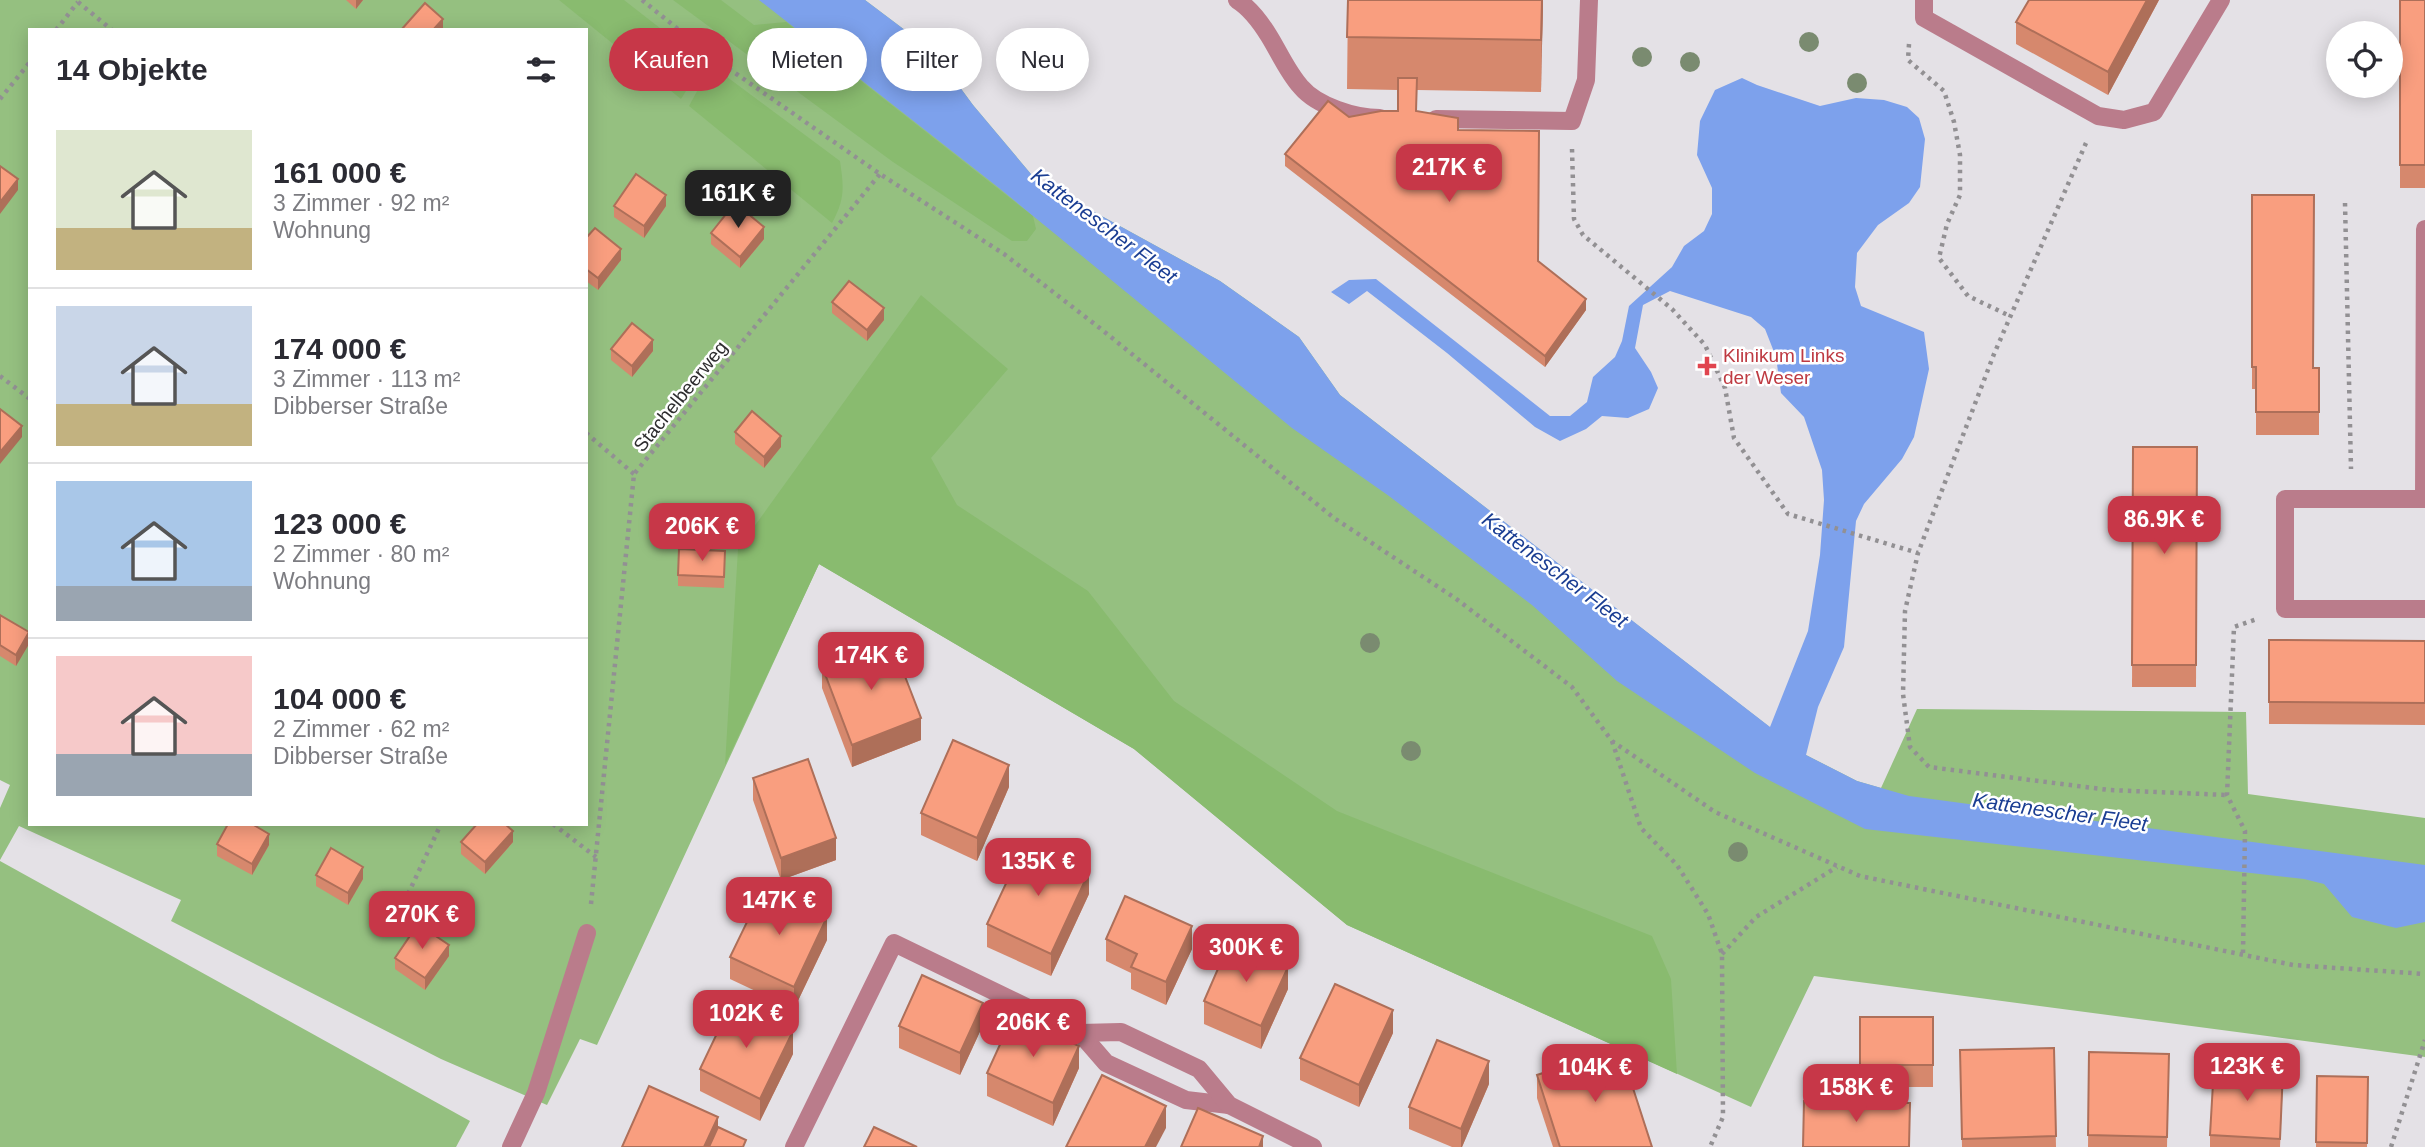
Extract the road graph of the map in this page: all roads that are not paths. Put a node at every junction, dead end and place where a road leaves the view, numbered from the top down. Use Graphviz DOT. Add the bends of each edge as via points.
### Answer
graph roads {
  1 [pos="1237,0"];
  2 [pos="1589,0"];
  3 [pos="2221,0"];
  4 [pos="1924,9"];
  5 [pos="2425,229"];
  6 [pos="2424,499"];
  7 [pos="2425,609"];
  8 [pos="587,933"];
  9 [pos="1080,1033"];
  10 [pos="1229,1105"];
  11 [pos="511,1147"];
  12 [pos="794,1147"];
  13 [pos="1313,1147"];
  1 -- 2 [label="street" via="1265,29 1301,88 1360,118 1572,121 1586,80"];
  3 -- 4 [label="street" via="2154,112 2124,120 2098,116"];
  5 -- 6 [label="street"];
  6 -- 7 [label="street" via="2285,499 2285,609"];
  8 -- 11 [label="street" via="536,1093"];
  9 -- 10 [label="street" via="1107,1063 1186,1100"];
  9 -- 10 [label="street" via="1121,1032 1199,1069"];
  9 -- 12 [label="street" via="894,943"];
  10 -- 13 [label="street"];
}
